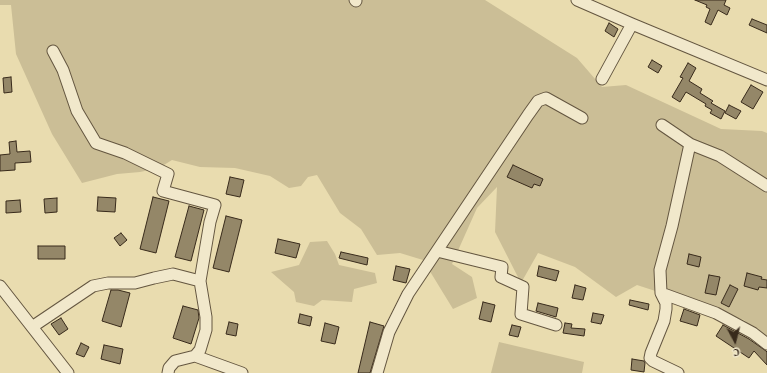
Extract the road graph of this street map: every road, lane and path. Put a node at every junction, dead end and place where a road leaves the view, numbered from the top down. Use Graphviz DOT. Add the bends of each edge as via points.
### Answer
graph roads {
  1 [pos="577,0"];
  2 [pos="632,24"];
  3 [pos="53,51"];
  4 [pos="602,79"];
  5 [pos="767,80"];
  6 [pos="582,118"];
  7 [pos="662,125"];
  8 [pos="690,144"];
  9 [pos="767,186"];
  10 [pos="437,251"];
  11 [pos="200,281"];
  12 [pos="0,286"];
  13 [pos="661,293"];
  14 [pos="556,325"];
  15 [pos="32,327"];
  16 [pos="767,344"];
  17 [pos="195,356"];
  18 [pos="67,373"];
  19 [pos="168,373"];
  20 [pos="242,373"];
  21 [pos="377,373"];
  22 [pos="678,373"];
  1 -- 2 [label="street"];
  2 -- 4 [label="street"];
  2 -- 5 [label="street"];
  3 -- 11 [label="street" via="77,111 96,142 168,174 163,191 215,205"];
  6 -- 10 [label="street" via="546,98 538,101"];
  7 -- 8 [label="street"];
  8 -- 9 [label="street" via="720,156"];
  8 -- 13 [label="street" via="660,270"];
  10 -- 14 [label="street" via="502,267 501,277 523,287 521,314"];
  10 -- 21 [label="street" via="408,294 389,332"];
  11 -- 15 [label="street" via="173,274 135,283 94,286"];
  11 -- 17 [label="street" via="206,330 200,350"];
  12 -- 15 [label="street"];
  13 -- 16 [label="street" via="716,313 753,333"];
  13 -- 22 [label="street" via="666,303 664,321 650,358 653,362"];
  15 -- 18 [label="street"];
  17 -- 19 [label="street" via="174,361"];
  17 -- 20 [label="street"];
}
